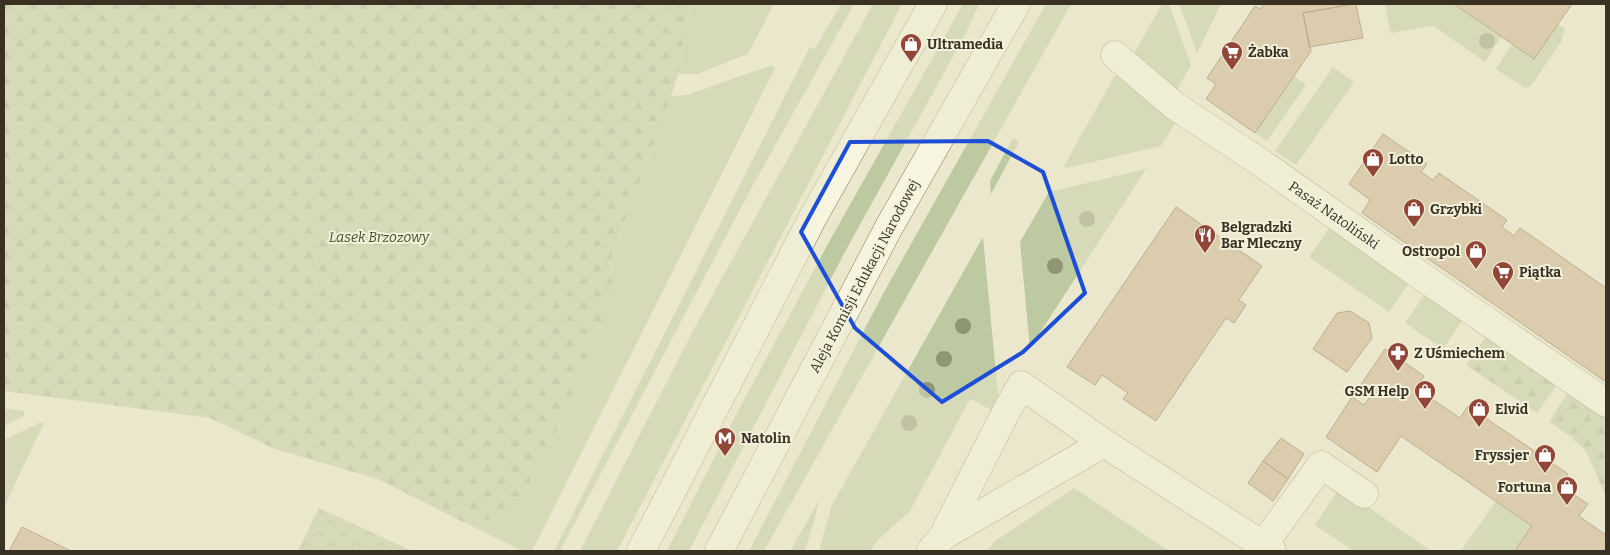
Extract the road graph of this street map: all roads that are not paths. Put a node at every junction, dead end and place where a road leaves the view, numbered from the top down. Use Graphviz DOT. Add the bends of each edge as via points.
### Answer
graph roads {
  1 [pos="933,4"];
  2 [pos="1016,4"];
  3 [pos="1116,55"];
  4 [pos="1606,403"];
  5 [pos="1104,442"];
  6 [pos="1364,494"];
  7 [pos="937,544"];
  8 [pos="1268,548"];
  9 [pos="641,551"];
  10 [pos="719,551"];
  1 -- 9 [label="street" via="812,219"];
  2 -- 10 [label="street, Aleja Komisji Edukacji Narodowej" via="889,227"];
  3 -- 4 [label="street, Pasaż Natoliński" via="1175,106"];
  5 -- 7 [label="street"];
  5 -- 7 [label="street" via="1021,385"];
  5 -- 8 [label="street"];
  6 -- 8 [label="street" via="1321,466"];
}
